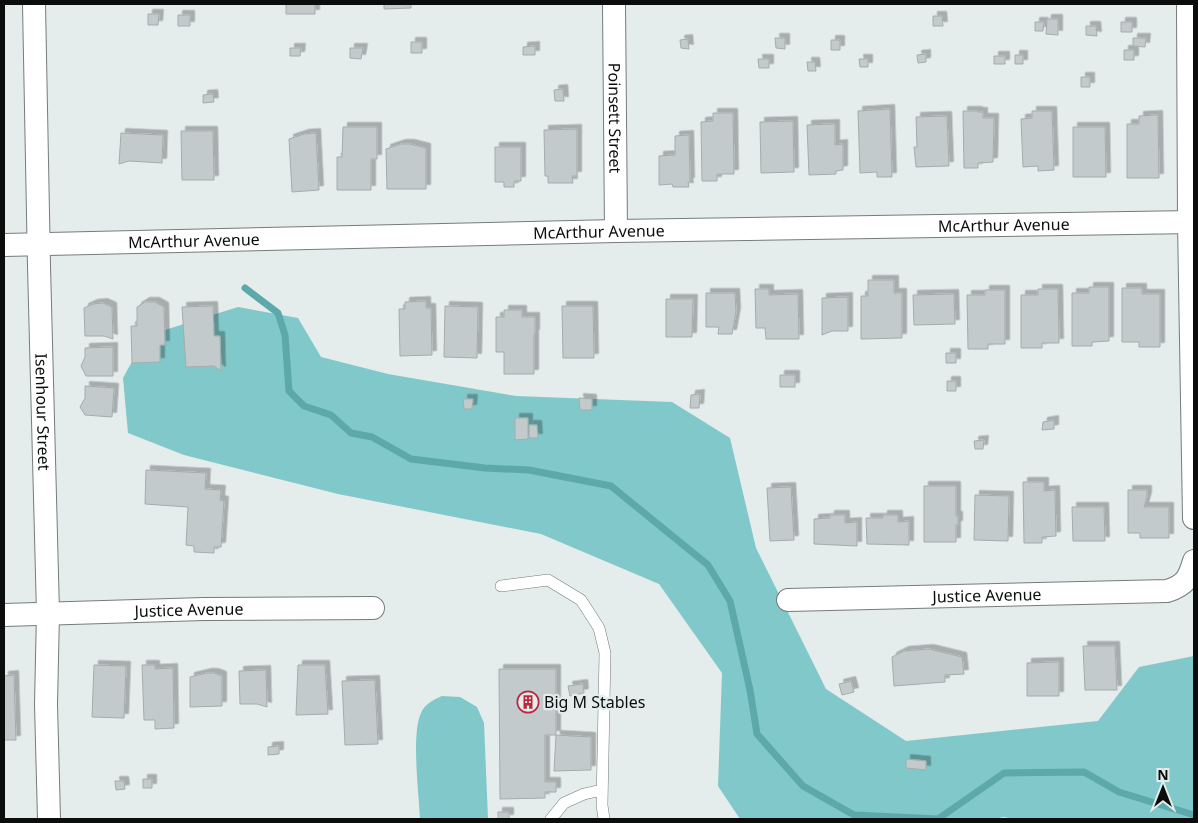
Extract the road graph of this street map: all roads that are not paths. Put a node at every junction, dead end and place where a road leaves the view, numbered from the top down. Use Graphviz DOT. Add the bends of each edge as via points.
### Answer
graph roads {
  1 [pos="34,4"];
  2 [pos="614,4"];
  3 [pos="1188,4"];
  4 [pos="1192,222"];
  5 [pos="616,231"];
  6 [pos="38,244"];
  7 [pos="4,245"];
  8 [pos="1194,518"];
  9 [pos="1194,561"];
  10 [pos="501,586"];
  11 [pos="788,600"];
  12 [pos="373,608"];
  13 [pos="48,613"];
  14 [pos="4,614"];
  15 [pos="602,790"];
  16 [pos="49,819"];
  17 [pos="551,819"];
  18 [pos="604,819"];
  1 -- 6 [label="street, Isenhour Street"];
  2 -- 5 [label="street, Poinsett Street"];
  3 -- 4 [label="street"];
  4 -- 5 [label="street, McArthur Avenue"];
  4 -- 8 [label="street"];
  5 -- 6 [label="street, McArthur Avenue"];
  6 -- 7 [label="street, McArthur Avenue"];
  6 -- 13 [label="street, Isenhour Street"];
  9 -- 11 [label="street, Justice Avenue" via="1189,577 1167,591"];
  10 -- 15 [label="lane" via="548,580 580,600 599,628 605,653"];
  12 -- 13 [label="street, Justice Avenue"];
  13 -- 14 [label="street, Justice Avenue"];
  13 -- 16 [label="street, Isenhour Street"];
  15 -- 17 [label="lane" via="564,803"];
  15 -- 18 [label="lane"];
}
